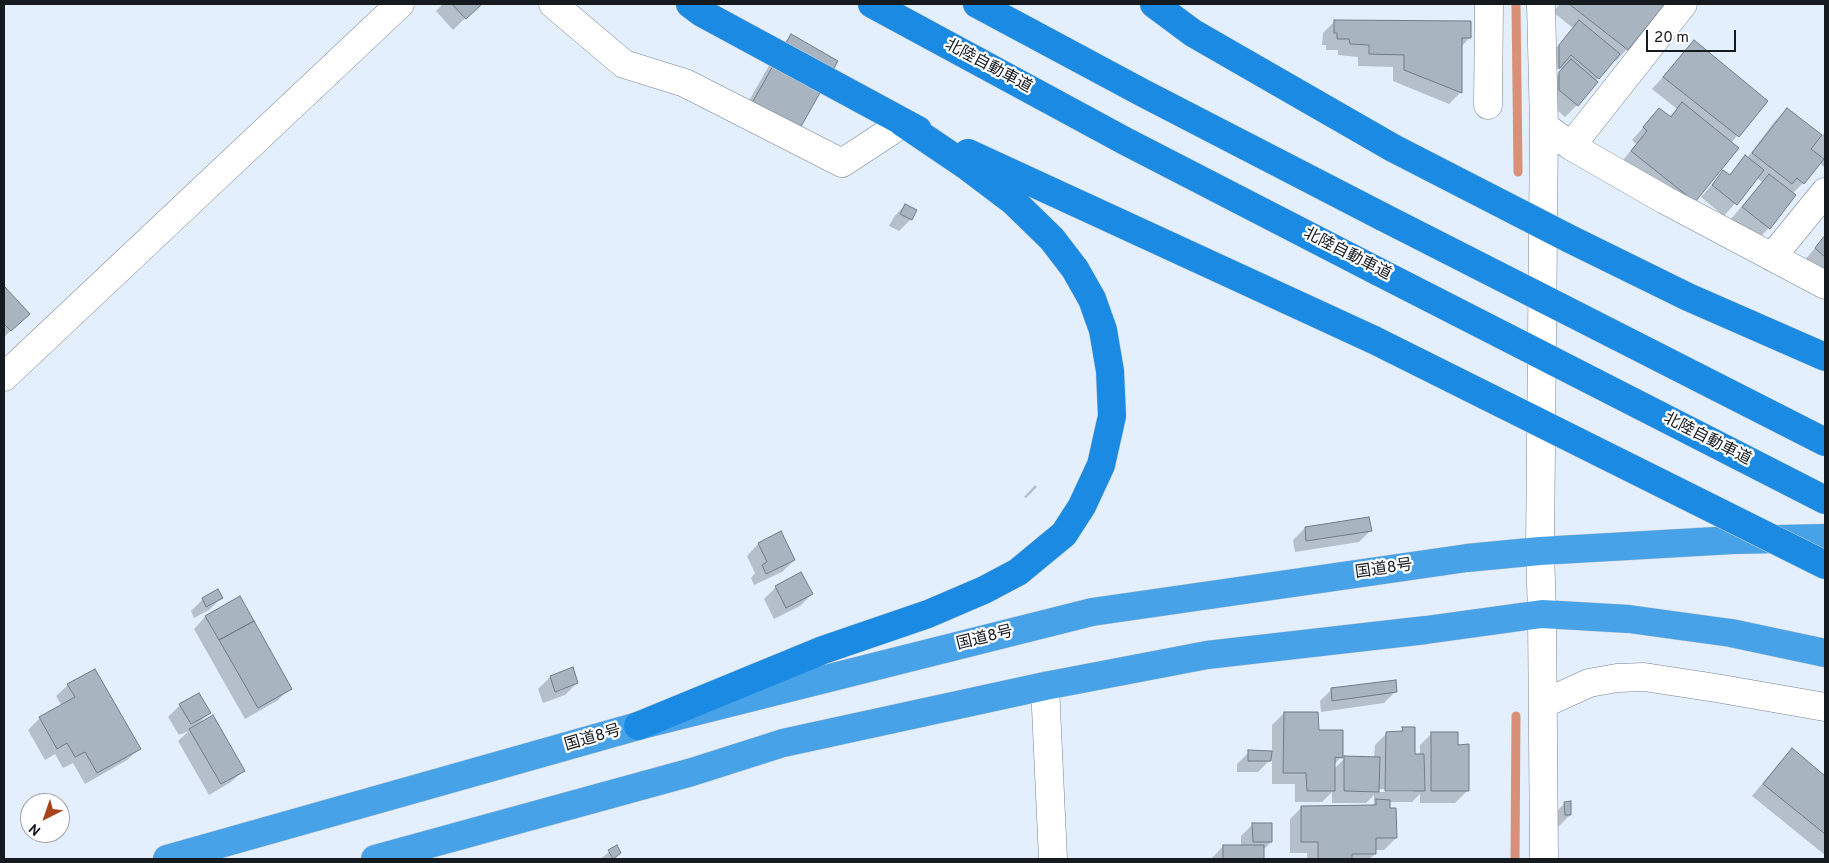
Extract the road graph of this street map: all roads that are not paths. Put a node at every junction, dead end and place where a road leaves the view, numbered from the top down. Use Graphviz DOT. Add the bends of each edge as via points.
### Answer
graph roads {
  1 [pos="400,4"];
  2 [pos="553,4"];
  3 [pos="690,4"];
  4 [pos="872,4"];
  5 [pos="977,4"];
  6 [pos="1154,4"];
  7 [pos="1489,4"];
  8 [pos="1541,4"];
  9 [pos="1683,4"];
  10 [pos="1488,105"];
  11 [pos="902,123"];
  12 [pos="1544,126"];
  13 [pos="1571,146"];
  14 [pos="1825,192"];
  15 [pos="1772,257"];
  16 [pos="1825,284"];
  17 [pos="1825,357"];
  18 [pos="4,377"];
  19 [pos="1825,442"];
  20 [pos="1825,500"];
  21 [pos="1825,538"];
  22 [pos="1540,552"];
  23 [pos="1825,565"];
  24 [pos="1542,614"];
  25 [pos="1825,653"];
  26 [pos="1045,686"];
  27 [pos="1543,704"];
  28 [pos="1825,707"];
  29 [pos="638,726"];
  30 [pos="167,859"];
  31 [pos="375,859"];
  32 [pos="1052,859"];
  33 [pos="1544,859"];
  1 -- 18 [label="street"];
  2 -- 11 [label="street" via="624,64 685,83 842,163"];
  3 -- 11 [label="highway"];
  4 -- 20 [label="highway, 北陸自動車道, bridge" via="1125,141"];
  5 -- 19 [label="highway, bridge" via="1383,217"];
  6 -- 17 [label="highway, bridge" via="1193,33 1393,148 1688,297"];
  7 -- 10 [label="street"];
  8 -- 12 [label="street"];
  9 -- 13 [label="street"];
  11 -- 23 [label="highway, bridge" via="1374,340"];
  11 -- 29 [label="highway" via="1013,201 1052,239 1075,269 1092,299 1103,330 1110,371 1112,416 1101,464 1082,506 1064,534 1018,572 928,614 823,650"];
  12 -- 13 [label="street"];
  12 -- 22 [label="street"];
  13 -- 15 [label="street"];
  14 -- 15 [label="street"];
  15 -- 16 [label="street"];
  21 -- 22 [label="highway, 国道8号" via="1733,540"];
  22 -- 24 [label="street"];
  22 -- 29 [label="highway, 国道8号" via="1467,558 1092,612"];
  24 -- 25 [label="highway" via="1630,619 1731,633"];
  24 -- 26 [label="highway" via="1207,655"];
  24 -- 27 [label="street"];
  26 -- 31 [label="highway" via="783,743 692,772"];
  26 -- 32 [label="street"];
  27 -- 28 [label="street" via="1589,684 1617,678 1644,678"];
  27 -- 33 [label="street"];
  29 -- 30 [label="highway, 国道8号"];
}
